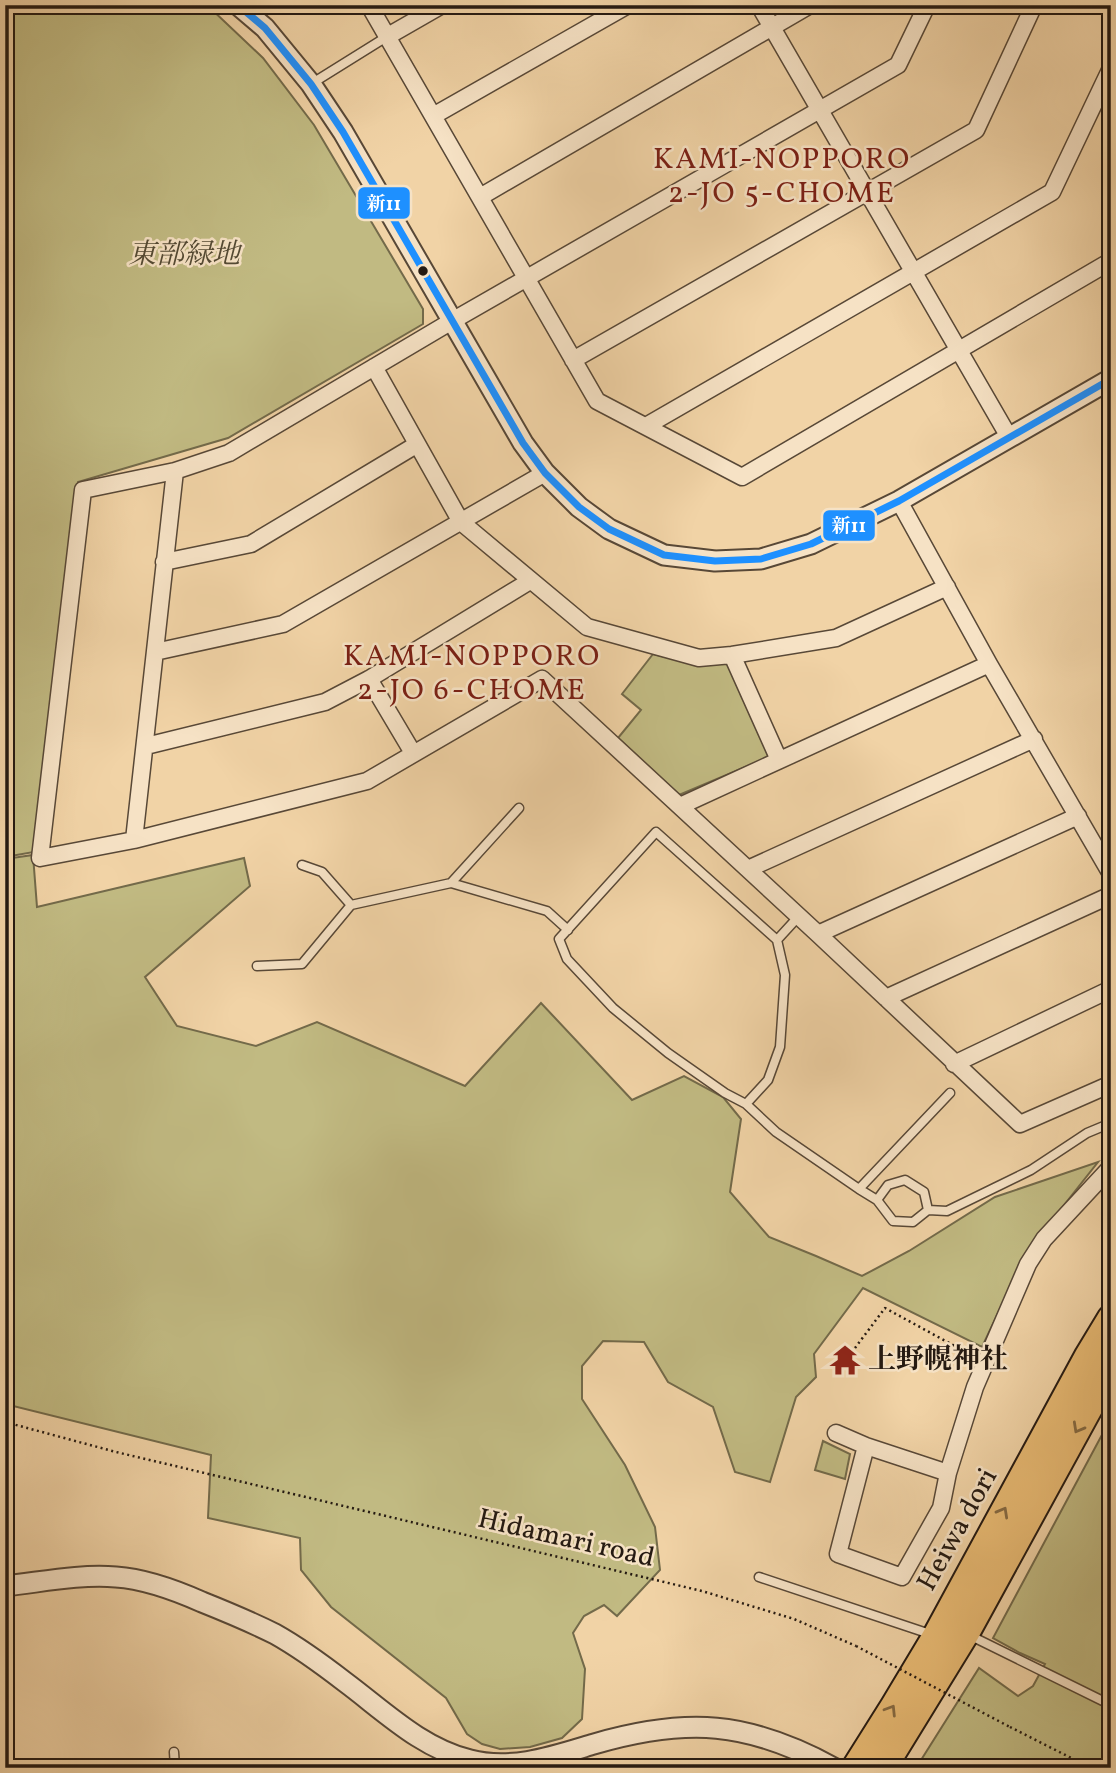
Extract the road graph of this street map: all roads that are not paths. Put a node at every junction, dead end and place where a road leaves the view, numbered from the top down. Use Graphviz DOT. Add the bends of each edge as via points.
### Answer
graph roads {
  1 [pos="238,5"];
  2 [pos="369,5"];
  3 [pos="442,5"];
  4 [pos="628,5"];
  5 [pos="759,5"];
  6 [pos="810,5"];
  7 [pos="927,5"];
  8 [pos="1034,5"];
  9 [pos="772,27"];
  10 [pos="388,36"];
  11 [pos="1111,68"];
  12 [pos="311,84"];
  13 [pos="819,110"];
  14 [pos="433,116"];
  15 [pos="867,193"];
  16 [pos="480,197"];
  17 [pos="1111,261"];
  18 [pos="913,272"];
  19 [pos="526,278"];
  20 [pos="452,321"];
  21 [pos="958,351"];
  22 [pos="573,360"];
  23 [pos="374,367"];
  24 [pos="1111,379"];
  25 [pos="646,426"];
  26 [pos="1009,438"];
  27 [pos="416,445"];
  28 [pos="175,471"];
  29 [pos="545,473"];
  30 [pos="899,501"];
  31 [pos="461,522"];
  32 [pos="164,562"];
  33 [pos="530,581"];
  34 [pos="947,587"];
  35 [pos="155,652"];
  36 [pos="732,655"];
  37 [pos="989,664"];
  38 [pos="369,678"];
  39 [pos="1034,739"];
  40 [pos="146,746"];
  41 [pos="413,753"];
  42 [pos="779,761"];
  43 [pos="680,806"];
  44 [pos="519,808"];
  45 [pos="1078,816"];
  46 [pos="134,839"];
  47 [pos="302,865"];
  48 [pos="748,869"];
  49 [pos="1111,874"];
  50 [pos="451,883"];
  51 [pos="1111,895"];
  52 [pos="351,905"];
  53 [pos="799,916"];
  54 [pos="568,930"];
  55 [pos="818,934"];
  56 [pos="777,940"];
  57 [pos="257,966"];
  58 [pos="1111,989"];
  59 [pos="886,998"];
  60 [pos="954,1063"];
  61 [pos="1111,1084"];
  62 [pos="950,1093"];
  63 [pos="746,1104"];
  64 [pos="1111,1123"];
  65 [pos="1111,1167"];
  66 [pos="859,1189"];
  67 [pos="877,1200"];
  68 [pos="928,1210"];
  69 [pos="1111,1318"];
  70 [pos="1111,1368"];
  71 [pos="836,1433"];
  72 [pos="866,1446"];
  73 [pos="948,1473"];
  74 [pos="759,1577"];
  75 [pos="5,1586"];
  76 [pos="966,1633"];
  77 [pos="936,1636"];
  78 [pos="1111,1705"];
  79 [pos="174,1752"];
  80 [pos="175,1768"];
  81 [pos="834,1768"];
  82 [pos="855,1768"];
  83 [pos="883,1768"];
  1 -- 12 [label="street" via="265,28"];
  2 -- 10 [label="street"];
  3 -- 10 [label="street"];
  4 -- 14 [label="street"];
  5 -- 9 [label="street"];
  6 -- 9 [label="street"];
  7 -- 13 [label="street" via="898,65"];
  8 -- 15 [label="street" via="976,130"];
  9 -- 13 [label="street"];
  9 -- 16 [label="street"];
  10 -- 12 [label="lane"];
  10 -- 14 [label="street"];
  11 -- 18 [label="street" via="1052,192"];
  12 -- 20 [label="street"];
  13 -- 15 [label="street"];
  13 -- 19 [label="street"];
  14 -- 16 [label="street"];
  15 -- 18 [label="street"];
  15 -- 22 [label="street"];
  16 -- 19 [label="street"];
  17 -- 21 [label="street"];
  18 -- 21 [label="street"];
  18 -- 25 [label="street"];
  19 -- 20 [label="street"];
  19 -- 22 [label="street"];
  20 -- 23 [label="street"];
  20 -- 29 [label="street"];
  21 -- 25 [label="street" via="742,477"];
  21 -- 26 [label="street"];
  22 -- 25 [label="street" via="597,401"];
  23 -- 27 [label="street"];
  23 -- 28 [label="street" via="229,453"];
  24 -- 26 [label="street"];
  26 -- 30 [label="street"];
  27 -- 31 [label="street"];
  27 -- 32 [label="street" via="251,544"];
  28 -- 32 [label="street"];
  28 -- 46 [label="street" via="83,490 40,858"];
  29 -- 30 [label="street" via="609,529 664,555 715,561 761,559 811,544"];
  29 -- 31 [label="street"];
  30 -- 34 [label="street"];
  31 -- 33 [label="street"];
  31 -- 35 [label="street" via="283,624"];
  32 -- 35 [label="street"];
  33 -- 36 [label="street" via="587,627 699,658"];
  33 -- 38 [label="street"];
  34 -- 36 [label="street" via="836,638"];
  34 -- 37 [label="street"];
  35 -- 40 [label="street"];
  36 -- 42 [label="street"];
  37 -- 39 [label="street"];
  37 -- 42 [label="street"];
  38 -- 40 [label="street" via="325,702"];
  38 -- 41 [label="street"];
  39 -- 45 [label="street"];
  39 -- 48 [label="street"];
  40 -- 46 [label="street"];
  41 -- 43 [label="street" via="542,679"];
  41 -- 46 [label="street" via="367,780"];
  42 -- 43 [label="street"];
  43 -- 48 [label="street"];
  44 -- 50 [label="lane"];
  45 -- 49 [label="street"];
  45 -- 55 [label="street"];
  47 -- 52 [label="lane" via="322,872"];
  48 -- 53 [label="street"];
  50 -- 52 [label="lane"];
  50 -- 54 [label="lane" via="547,911"];
  51 -- 59 [label="street"];
  52 -- 57 [label="lane" via="302,964"];
  53 -- 55 [label="street"];
  53 -- 56 [label="lane"];
  54 -- 56 [label="lane" via="656,832"];
  54 -- 63 [label="lane" via="559,939 567,959 613,1008 668,1054"];
  55 -- 59 [label="street"];
  56 -- 63 [label="lane" via="785,975 780,1047 768,1080"];
  58 -- 60 [label="street"];
  59 -- 60 [label="street"];
  60 -- 61 [label="street" via="1020,1124"];
  62 -- 66 [label="lane"];
  63 -- 66 [label="lane" via="776,1132"];
  64 -- 68 [label="lane" via="1087,1133 1031,1170 947,1211"];
  65 -- 73 [label="street" via="1044,1239 1028,1264 975,1387"];
  66 -- 67 [label="lane"];
  67 -- 68 [label="lane" via="893,1221 913,1222"];
  67 -- 68 [label="lane" via="888,1185 905,1180 924,1192"];
  77 -- 69 [label="highway, Heiwa dori, one-way"];
  70 -- 76 [label="highway, Heiwa dori, one-way"];
  71 -- 72 [label="street"];
  72 -- 73 [label="street"];
  72 -- 73 [label="street" via="838,1554 902,1577 941,1508"];
  74 -- 77 [label="lane"];
  75 -- 81 [label="street" via="101,1576 178,1592 276,1635 419,1737 471,1761 528,1762 627,1735 699,1726 763,1737"];
  76 -- 78 [label="lane"];
  76 -- 83 [label="highway, Heiwa dori"];
  82 -- 77 [label="highway, Heiwa dori, one-way"];
  79 -- 80 [label="lane"];
}
